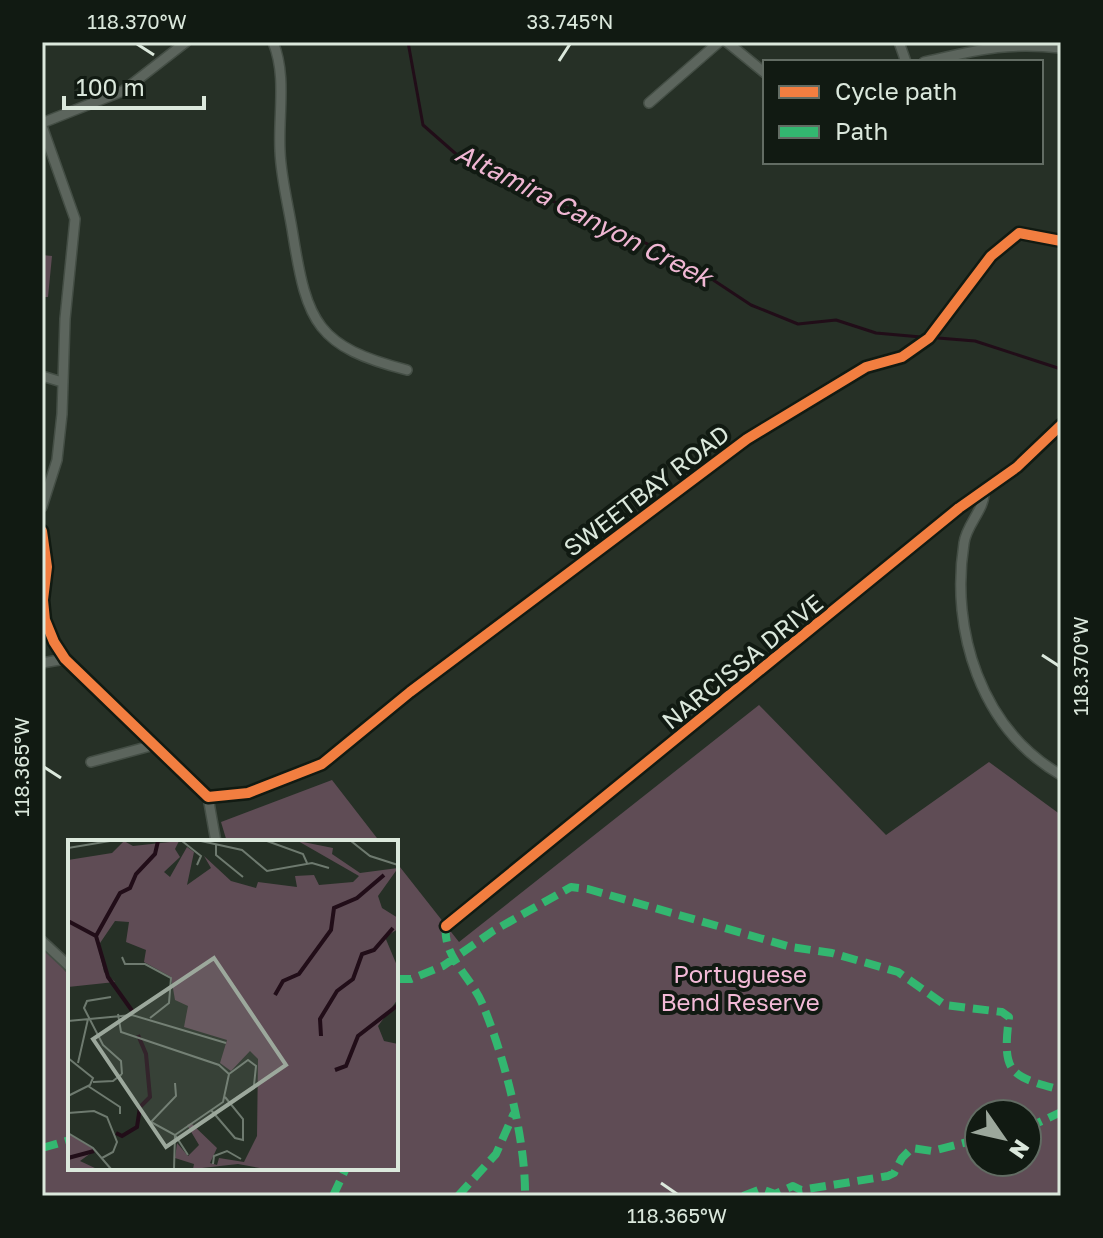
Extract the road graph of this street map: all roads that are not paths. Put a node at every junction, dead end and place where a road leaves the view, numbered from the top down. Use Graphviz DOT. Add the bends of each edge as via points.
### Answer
graph roads {
  1 [pos="186,42"];
  2 [pos="273,42"];
  3 [pos="719,42"];
  4 [pos="727,42"];
  5 [pos="1061,48"];
  6 [pos="933,60"];
  7 [pos="763,71"];
  8 [pos="649,103"];
  9 [pos="42,125"];
  10 [pos="1061,241"];
  11 [pos="407,370"];
  12 [pos="42,376"];
  13 [pos="62,382"];
  14 [pos="1061,425"];
  15 [pos="984,492"];
  16 [pos="43,495"];
  17 [pos="42,507"];
  18 [pos="42,531"];
  19 [pos="65,659"];
  20 [pos="42,663"];
  21 [pos="154,745"];
  22 [pos="91,762"];
  23 [pos="1061,775"];
  24 [pos="208,797"];
  25 [pos="216,840"];
  26 [pos="446,926"];
  27 [pos="42,941"];
  28 [pos="68,965"];
  1 -- 9 [label="street" via="123,91"];
  2 -- 11 [label="street" via="281,84 280,154 301,284 311,313 327,335 352,354"];
  3 -- 8 [label="street"];
  4 -- 7 [label="street"];
  5 -- 6 [label="street" via="1009,44"];
  9 -- 13 [label="street" via="75,219"];
  10 -- 24 [label="street, SWEETBAY ROAD" via="1019,233 991,256 920,345 902,357 866,367 747,439 322,764 248,793"];
  12 -- 13 [label="street"];
  13 -- 16 [label="street" via="57,460"];
  14 -- 15 [label="street, NARCISSA DRIVE"];
  15 -- 23 [label="street" via="964,538 960,603 967,641 979,678 1007,730 1040,763"];
  15 -- 26 [label="street, NARCISSA DRIVE"];
  16 -- 17 [label="street"];
  18 -- 19 [label="street" via="45,620"];
  19 -- 20 [label="street"];
  19 -- 21 [label="street"];
  21 -- 22 [label="street"];
  21 -- 24 [label="street"];
  24 -- 25 [label="street"];
  27 -- 28 [label="street"];
}
